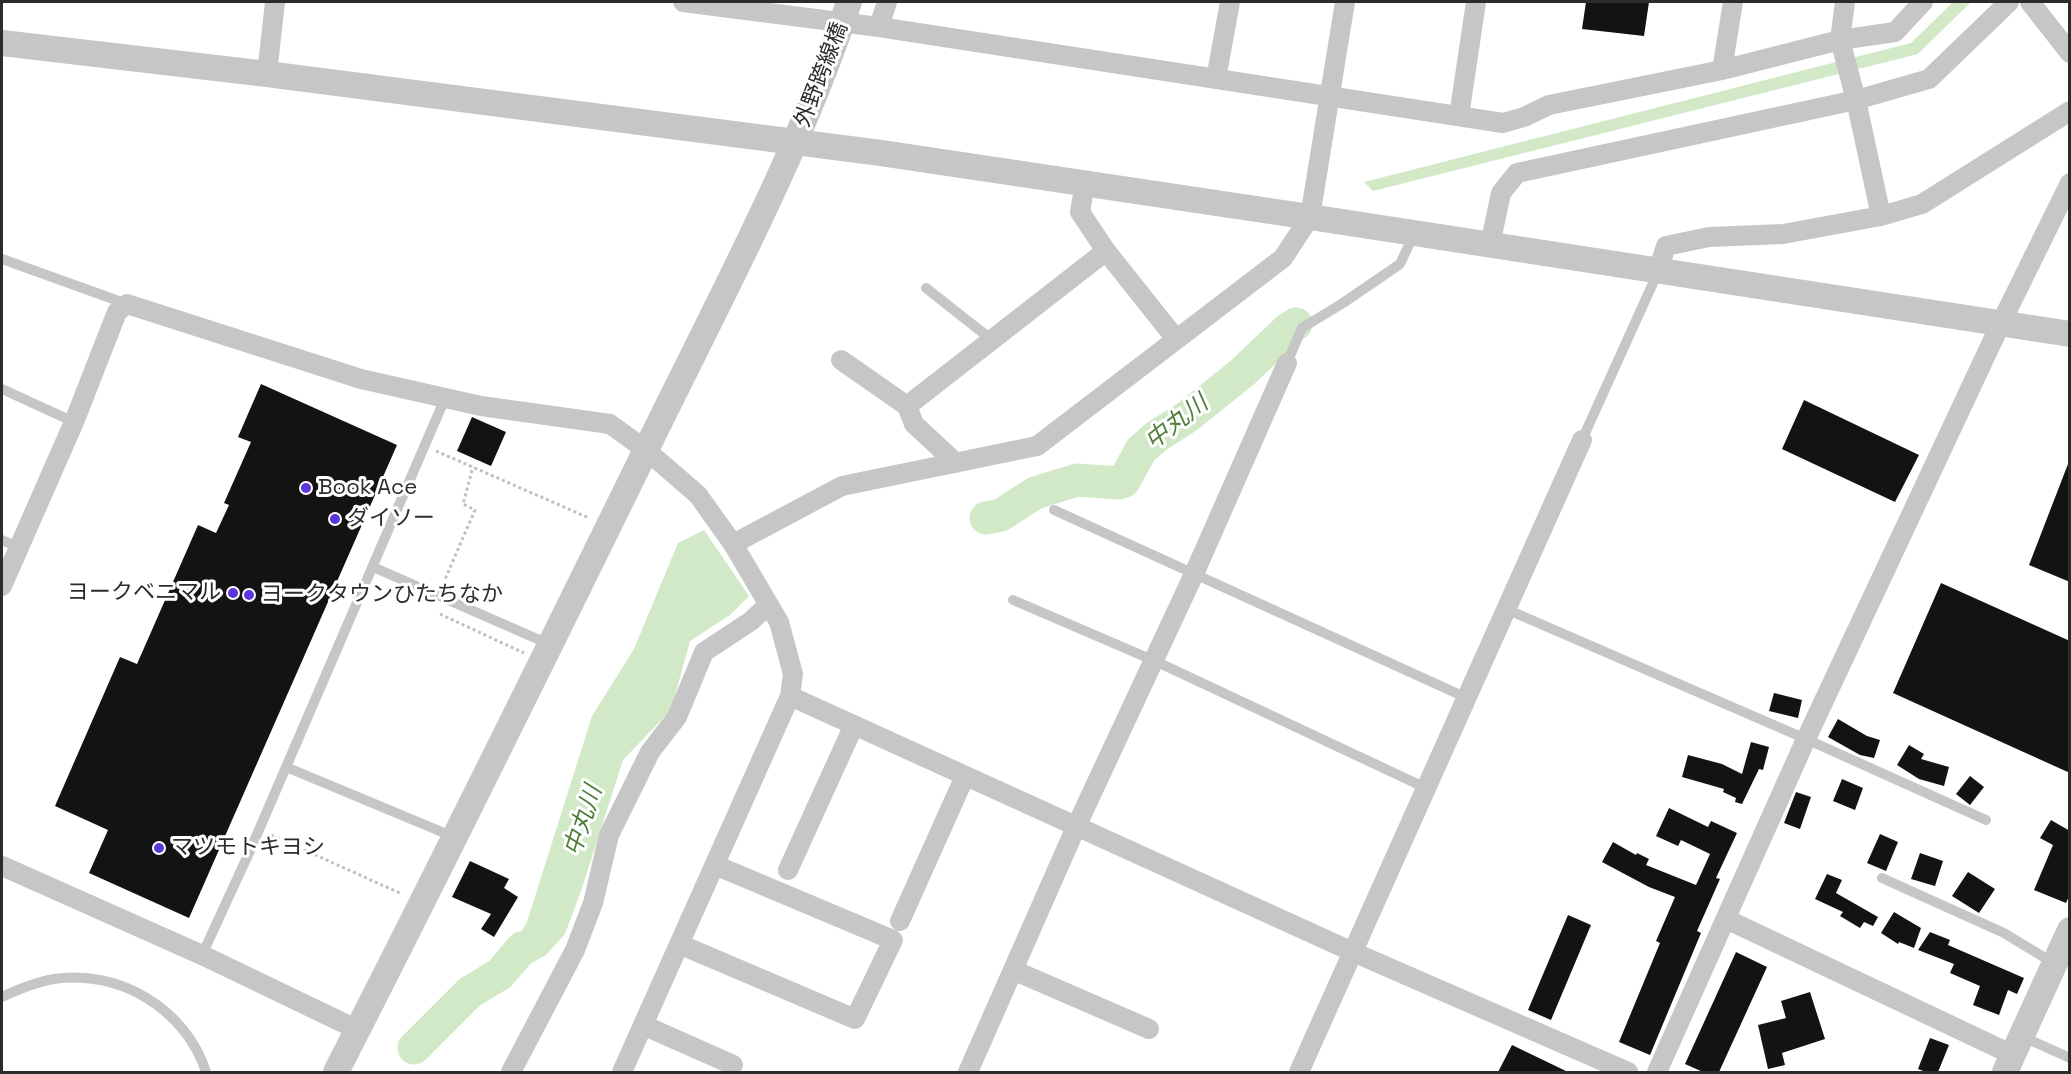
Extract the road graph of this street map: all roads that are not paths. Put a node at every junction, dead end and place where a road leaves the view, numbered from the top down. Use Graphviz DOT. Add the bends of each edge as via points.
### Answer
graph roads {
  1 [pos="275,2"];
  2 [pos="683,2"];
  3 [pos="887,2"];
  4 [pos="1230,2"];
  5 [pos="1345,2"];
  6 [pos="1476,2"];
  7 [pos="1733,2"];
  8 [pos="1845,2"];
  9 [pos="1923,2"];
  10 [pos="2009,2"];
  11 [pos="2030,2"];
  12 [pos="730,4"];
  13 [pos="809,9"];
  14 [pos="846,11"];
  15 [pos="879,27"];
  16 [pos="1840,40"];
  17 [pos="2,43"];
  18 [pos="2070,53"];
  19 [pos="1722,70"];
  20 [pos="267,74"];
  21 [pos="1216,79"];
  22 [pos="1330,96"];
  23 [pos="1856,100"];
  24 [pos="2070,111"];
  25 [pos="1458,116"];
  26 [pos="796,143"];
  27 [pos="1085,183"];
  28 [pos="2070,183"];
  29 [pos="1881,216"];
  30 [pos="1310,217"];
  31 [pos="1415,234"];
  32 [pos="1490,245"];
  33 [pos="1106,251"];
  34 [pos="2,259"];
  35 [pos="1658,271"];
  36 [pos="926,288"];
  37 [pos="127,304"];
  38 [pos="2000,325"];
  39 [pos="2070,334"];
  40 [pos="1176,339"];
  41 [pos="992,340"];
  42 [pos="841,360"];
  43 [pos="1287,363"];
  44 [pos="2,389"];
  45 [pos="448,397"];
  46 [pos="907,406"];
  47 [pos="74,422"];
  48 [pos="1582,440"];
  49 [pos="646,450"];
  50 [pos="956,463"];
  51 [pos="1054,510"];
  52 [pos="10,544"];
  53 [pos="733,544"];
  54 [pos="373,567"];
  55 [pos="1194,574"];
  56 [pos="2,585"];
  57 [pos="1014,600"];
  58 [pos="768,605"];
  59 [pos="1506,609"];
  60 [pos="546,654"];
  61 [pos="1155,661"];
  62 [pos="790,696"];
  63 [pos="1467,698"];
  64 [pos="854,725"];
  65 [pos="1806,739"];
  66 [pos="286,767"];
  67 [pos="964,776"];
  68 [pos="1426,788"];
  69 [pos="1986,820"];
  70 [pos="1076,827"];
  71 [pos="454,838"];
  72 [pos="715,865"];
  73 [pos="2,866"];
  74 [pos="788,870"];
  75 [pos="1882,878"];
  76 [pos="1726,919"];
  77 [pos="900,921"];
  78 [pos="2070,930"];
  79 [pos="679,944"];
  80 [pos="1353,951"];
  81 [pos="202,955"];
  82 [pos="2055,964"];
  83 [pos="1013,970"];
  84 [pos="2,997"];
  85 [pos="643,1025"];
  86 [pos="1149,1029"];
  87 [pos="358,1030"];
  88 [pos="2013,1054"];
  89 [pos="2070,1058"];
  90 [pos="733,1065"];
  91 [pos="206,1072"];
  92 [pos="336,1072"];
  93 [pos="511,1072"];
  94 [pos="622,1072"];
  95 [pos="968,1072"];
  96 [pos="1299,1072"];
  97 [pos="1628,1072"];
  98 [pos="1657,1072"];
  1 -- 20 [label="street"];
  2 -- 12 [label="street"];
  3 -- 15 [label="street"];
  4 -- 21 [label="street"];
  5 -- 22 [label="street"];
  6 -- 25 [label="street"];
  7 -- 19 [label="street"];
  8 -- 16 [label="street"];
  9 -- 16 [label="street" via="1895,32"];
  10 -- 23 [label="street" via="1929,79"];
  11 -- 18 [label="street"];
  12 -- 13 [label="street"];
  13 -- 14 [label="street"];
  14 -- 15 [label="street"];
  14 -- 26 [label="street, 外野跨線橋"];
  15 -- 21 [label="street"];
  16 -- 19 [label="street"];
  16 -- 23 [label="street"];
  17 -- 20 [label="street"];
  19 -- 25 [label="street" via="1549,105 1503,123"];
  20 -- 26 [label="street"];
  21 -- 22 [label="street"];
  22 -- 25 [label="street"];
  22 -- 30 [label="street"];
  23 -- 29 [label="street"];
  23 -- 32 [label="street" via="1517,174 1500,193"];
  24 -- 29 [label="street" via="1922,204"];
  26 -- 27 [label="street"];
  26 -- 49 [label="street, 外野跨線橋"];
  27 -- 30 [label="street"];
  27 -- 33 [label="street" via="1080,212"];
  28 -- 38 [label="street"];
  29 -- 35 [label="street" via="1783,234 1709,237 1666,246"];
  30 -- 31 [label="street"];
  30 -- 40 [label="street" via="1283,258"];
  31 -- 32 [label="street"];
  31 -- 43 [label="lane" via="1400,264 1302,328"];
  32 -- 35 [label="street"];
  33 -- 40 [label="street"];
  33 -- 41 [label="street"];
  34 -- 37 [label="lane"];
  35 -- 38 [label="street"];
  35 -- 48 [label="lane"];
  36 -- 41 [label="lane"];
  37 -- 45 [label="street" via="361,379"];
  37 -- 47 [label="street" via="117,312"];
  38 -- 39 [label="street"];
  38 -- 65 [label="street"];
  40 -- 50 [label="street" via="1037,446"];
  41 -- 46 [label="street"];
  42 -- 46 [label="street"];
  43 -- 55 [label="street"];
  44 -- 47 [label="lane"];
  45 -- 49 [label="street" via="481,406 610,424"];
  45 -- 54 [label="lane"];
  46 -- 50 [label="street" via="914,424"];
  47 -- 52 [label="street"];
  48 -- 59 [label="street"];
  49 -- 53 [label="street" via="699,495"];
  49 -- 60 [label="street, 外野跨線橋"];
  50 -- 53 [label="street" via="842,486"];
  51 -- 55 [label="lane"];
  52 -- 56 [label="street"];
  53 -- 58 [label="street"];
  54 -- 60 [label="lane" via="438,596"];
  54 -- 66 [label="lane"];
  55 -- 61 [label="street"];
  55 -- 63 [label="lane"];
  57 -- 61 [label="lane"];
  58 -- 62 [label="street" via="779,622 793,674"];
  58 -- 93 [label="street" via="704,652 677,717 650,752 609,835 593,903 574,950"];
  59 -- 63 [label="street"];
  59 -- 65 [label="lane"];
  60 -- 71 [label="street, 外野跨線橋"];
  61 -- 68 [label="lane"];
  61 -- 70 [label="street"];
  62 -- 64 [label="street"];
  62 -- 72 [label="street"];
  63 -- 68 [label="street"];
  64 -- 67 [label="street"];
  64 -- 74 [label="street"];
  65 -- 69 [label="lane"];
  65 -- 76 [label="street"];
  66 -- 71 [label="lane"];
  66 -- 81 [label="lane"];
  67 -- 70 [label="street"];
  67 -- 77 [label="street"];
  68 -- 80 [label="street"];
  70 -- 80 [label="street"];
  70 -- 83 [label="street"];
  71 -- 87 [label="street, 外野跨線橋"];
  72 -- 79 [label="street"];
  72 -- 79 [label="street" via="893,940 855,1019"];
  73 -- 81 [label="street"];
  75 -- 82 [label="lane" via="2004,933"];
  76 -- 88 [label="street"];
  76 -- 98 [label="street"];
  78 -- 82 [label="street"];
  79 -- 85 [label="street"];
  80 -- 96 [label="street"];
  80 -- 97 [label="street"];
  81 -- 87 [label="street"];
  82 -- 88 [label="street"];
  83 -- 86 [label="street"];
  83 -- 95 [label="street"];
  84 -- 91 [label="lane" via="37,982 56,979 93,978 113,983 148,999 172,1016 190,1038"];
  85 -- 90 [label="street"];
  85 -- 94 [label="street"];
  87 -- 92 [label="street, 外野跨線橋"];
  88 -- 89 [label="lane"];
}
